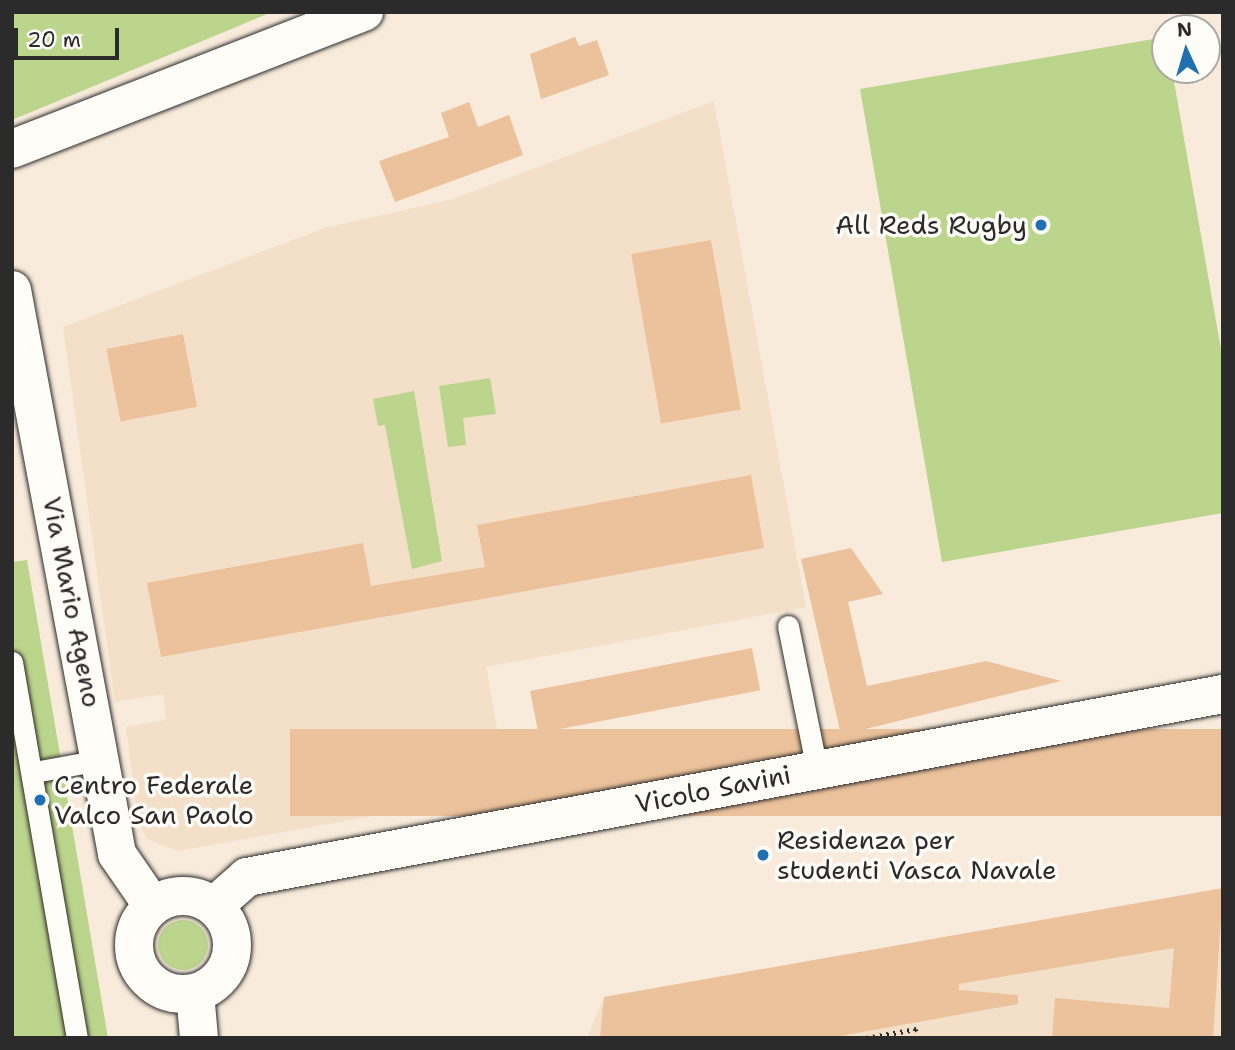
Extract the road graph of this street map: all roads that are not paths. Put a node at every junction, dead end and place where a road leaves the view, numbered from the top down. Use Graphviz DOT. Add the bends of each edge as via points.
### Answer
graph roads {
  1 [pos="364,12"];
  2 [pos="12,149"];
  3 [pos="12,290"];
  4 [pos="788,626"];
  5 [pos="12,662"];
  6 [pos="1223,694"];
  7 [pos="100,761"];
  8 [pos="817,770"];
  9 [pos="34,772"];
  10 [pos="152,905"];
  11 [pos="214,906"];
  12 [pos="195,993"];
  13 [pos="78,1038"];
  14 [pos="199,1038"];
  1 -- 2 [label="street"];
  3 -- 7 [label="street, Via Mario Ageno"];
  4 -- 8 [label="lane"];
  5 -- 9 [label="lane"];
  6 -- 8 [label="street, Vicolo Savini"];
  7 -- 9 [label="lane"];
  7 -- 10 [label="street, Via Mario Ageno" via="117,854"];
  8 -- 11 [label="street, Vicolo Savini" via="247,877"];
  9 -- 13 [label="lane"];
  10 -- 11 [label="street" via="183,895"];
  10 -- 12 [label="street" via="134,933 138,967 162,990"];
  11 -- 12 [label="street" via="231,932 229,962"];
  12 -- 14 [label="street"];
}
